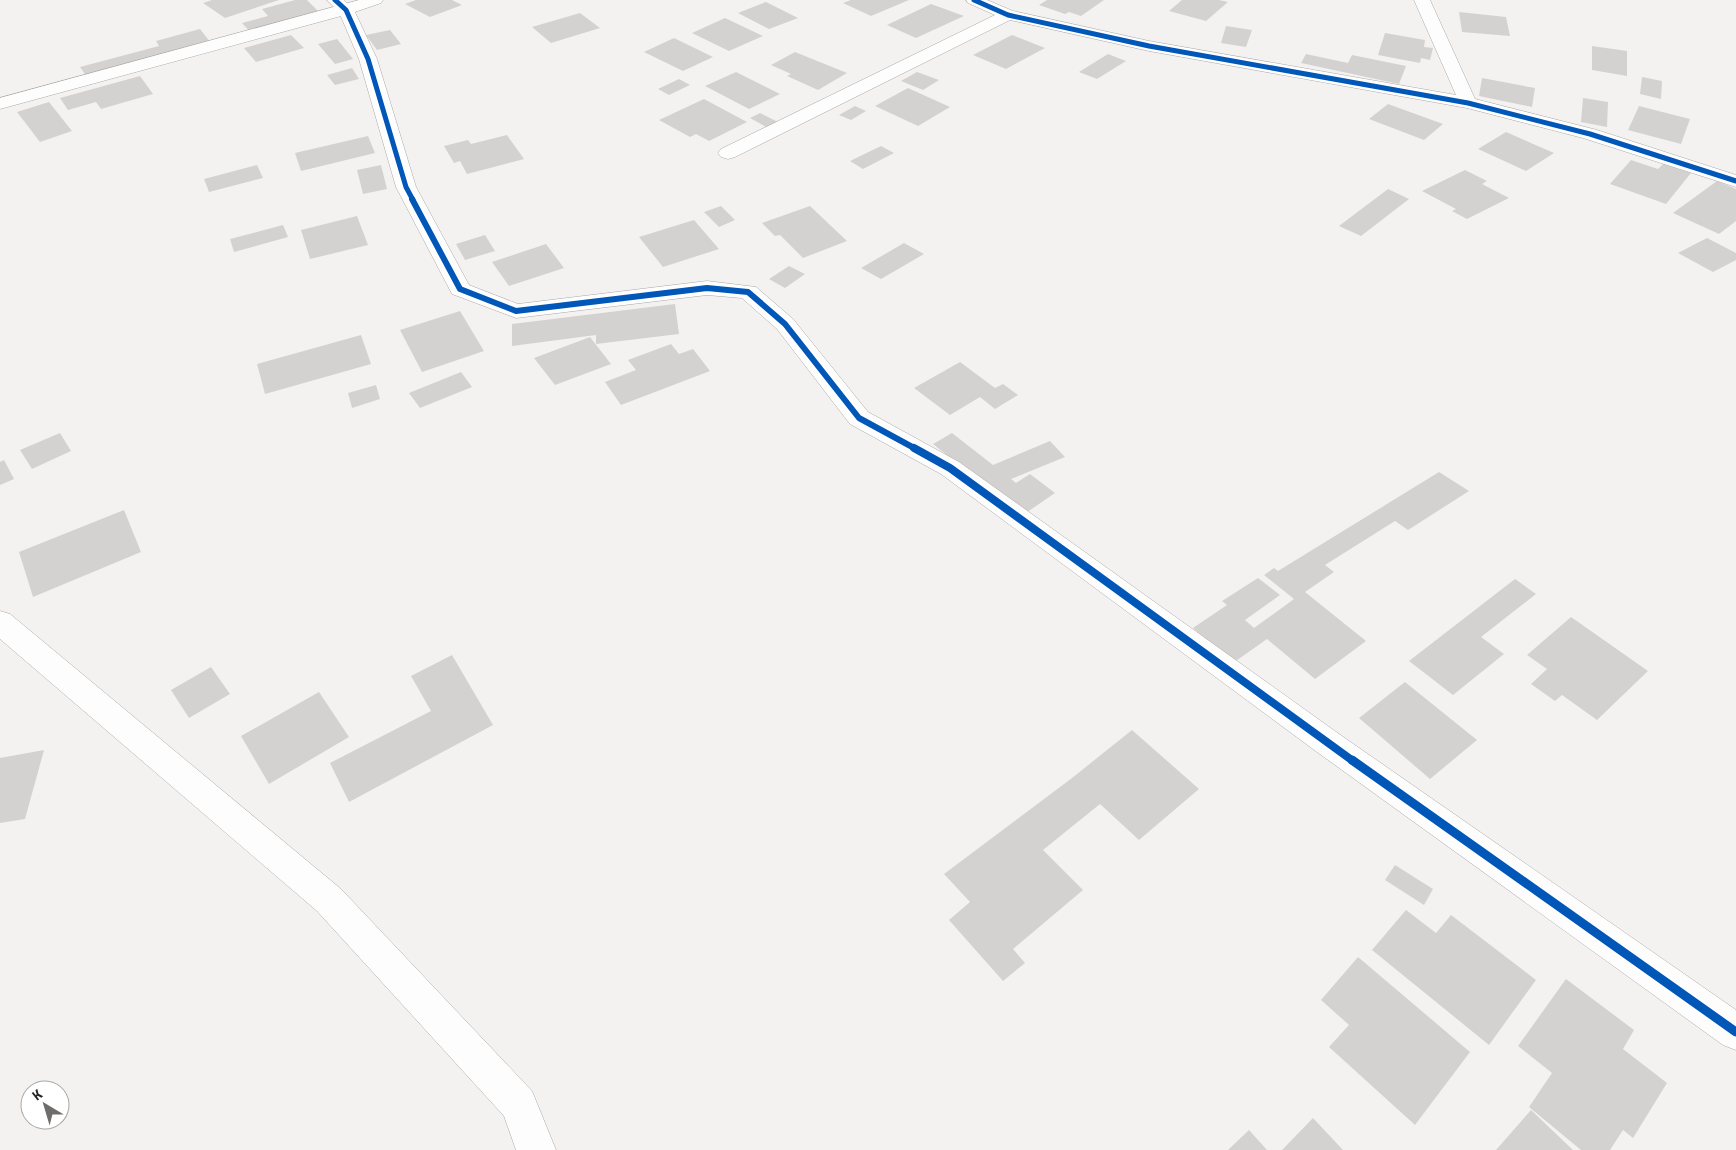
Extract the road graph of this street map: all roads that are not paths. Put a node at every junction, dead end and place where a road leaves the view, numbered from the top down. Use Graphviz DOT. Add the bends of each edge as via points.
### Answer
graph roads {
  1 [pos="375,0"];
  2 [pos="974,0"];
  3 [pos="1422,0"];
  4 [pos="340,5"];
  5 [pos="1008,15"];
  6 [pos="1468,103"];
  7 [pos="0,104"];
  8 [pos="728,153"];
  9 [pos="1736,181"];
  10 [pos="0,622"];
  11 [pos="1736,1032"];
  12 [pos="536,1150"];
  1 -- 4 [label="street"];
  2 -- 5 [label="street"];
  3 -- 6 [label="street"];
  4 -- 7 [label="street"];
  4 -- 11 [label="street" via="368,59 406,187 460,289 516,311 707,288 748,292 785,324 859,418 950,468 1336,749"];
  5 -- 6 [label="street" via="1149,46"];
  5 -- 8 [label="street"];
  6 -- 9 [label="street" via="1590,134"];
  10 -- 12 [label="street" via="329,900 519,1104"];
}
